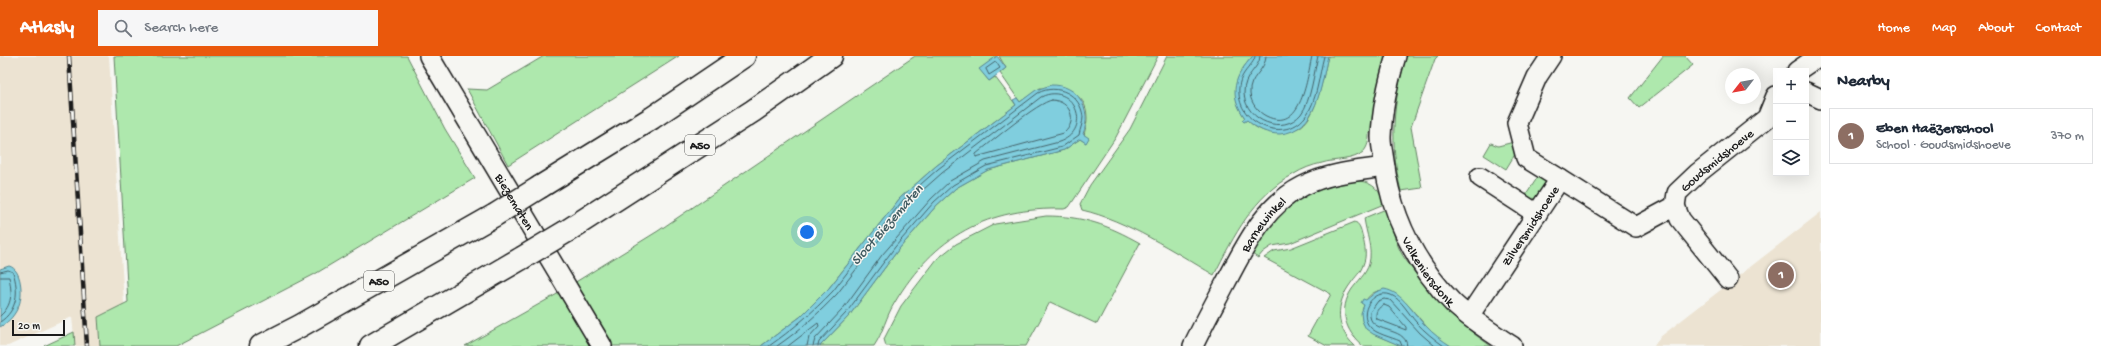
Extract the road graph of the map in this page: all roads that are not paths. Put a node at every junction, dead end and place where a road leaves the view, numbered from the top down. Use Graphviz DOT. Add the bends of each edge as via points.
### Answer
graph roads {
  1 [pos="429,56"];
  2 [pos="744,56"];
  3 [pos="831,56"];
  4 [pos="1396,56"];
  5 [pos="1551,56"];
  6 [pos="1819,56"];
  7 [pos="1801,68"];
  8 [pos="1809,93"];
  9 [pos="1821,99"];
  10 [pos="1773,103"];
  11 [pos="1385,167"];
  12 [pos="1480,177"];
  13 [pos="1560,179"];
  14 [pos="1675,206"];
  15 [pos="1537,214"];
  16 [pos="1728,279"];
  17 [pos="1469,316"];
  18 [pos="261,346"];
  19 [pos="371,346"];
  20 [pos="602,346"];
  21 [pos="1193,346"];
  22 [pos="1512,346"];
  1 -- 20 [label="street, Biezematen"];
  2 -- 18 [label="highway, A50, bridge" via="652,118 495,215"];
  3 -- 19 [label="highway, A50, bridge" via="753,111 567,231"];
  4 -- 11 [label="street, Valkeniersdonk" via="1389,79 1381,138"];
  5 -- 13 [label="street, Zilversmidshoeve" via="1537,77 1517,124 1526,158"];
  6 -- 7 [label="street"];
  8 -- 9 [label="street"];
  10 -- 14 [label="street, Goudsmidshoeve" via="1767,118 1677,193"];
  11 -- 17 [label="street, Valkeniersdonk" via="1392,203 1410,245 1441,290"];
  11 -- 21 [label="street, Barnewinkel" via="1316,180 1294,191 1277,204 1260,223 1240,255"];
  12 -- 15 [label="street"];
  13 -- 14 [label="street, Goudsmidshoeve" via="1636,227"];
  13 -- 15 [label="street, Zilversmidshoeve"];
  14 -- 16 [label="street, Goudsmidshoeve" via="1680,219"];
  15 -- 17 [label="street, Zilversmidshoeve"];
  17 -- 22 [label="street, Valkeniersdonk"];
}
